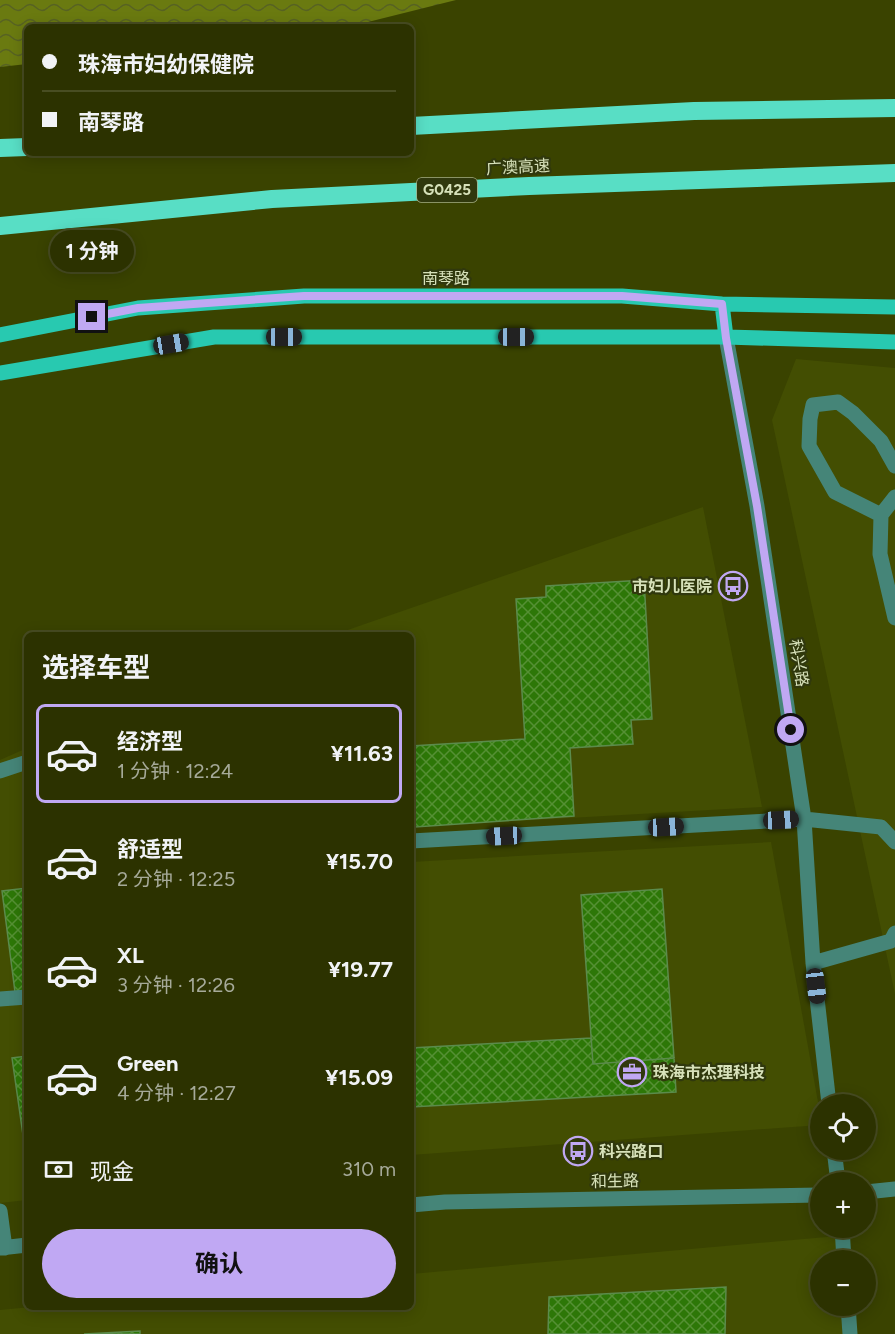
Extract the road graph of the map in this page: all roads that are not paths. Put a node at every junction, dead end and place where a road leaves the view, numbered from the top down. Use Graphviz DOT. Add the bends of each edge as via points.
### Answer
graph roads {
  1 [pos="895,108"];
  2 [pos="414,126"];
  3 [pos="24,147"];
  4 [pos="0,148"];
  5 [pos="895,173"];
  6 [pos="0,226"];
  7 [pos="722,304"];
  8 [pos="895,307"];
  9 [pos="0,335"];
  10 [pos="726,338"];
  11 [pos="895,342"];
  12 [pos="0,373"];
  13 [pos="895,466"];
  14 [pos="895,497"];
  15 [pos="881,515"];
  16 [pos="895,618"];
  17 [pos="24,763"];
  18 [pos="0,771"];
  19 [pos="804,819"];
  20 [pos="414,841"];
  21 [pos="895,842"];
  22 [pos="895,933"];
  23 [pos="813,963"];
  24 [pos="24,997"];
  25 [pos="0,999"];
  26 [pos="828,1094"];
  27 [pos="895,1189"];
  28 [pos="876,1191"];
  29 [pos="810,1196"];
  30 [pos="414,1205"];
  31 [pos="0,1211"];
  32 [pos="24,1245"];
  33 [pos="2,1248"];
  34 [pos="849,1316"];
  35 [pos="850,1334"];
  1 -- 2 [label="highway" via="694,111"];
  3 -- 4 [label="highway"];
  5 -- 6 [label="highway, 广澳高速 / G0425" via="272,199"];
  7 -- 8 [label="main road, 南琴路"];
  7 -- 9 [label="main road, 南琴路" via="622,296 304,296 138,308"];
  7 -- 10 [label="main road"];
  10 -- 11 [label="main road"];
  10 -- 12 [label="main road" via="214,337"];
  10 -- 19 [label="street, 科兴路" via="757,506"];
  13 -- 15 [label="street" via="881,441 853,413 838,402 813,405 809,446 835,492"];
  14 -- 15 [label="street"];
  15 -- 16 [label="street" via="880,554"];
  17 -- 18 [label="street"];
  19 -- 20 [label="street"];
  19 -- 21 [label="street" via="881,827"];
  19 -- 23 [label="street, 科兴路"];
  22 -- 23 [label="street" via="891,941"];
  23 -- 26 [label="street, 科兴路"];
  24 -- 25 [label="street"];
  27 -- 28 [label="street"];
  29 -- 30 [label="street, 和生路"];
  31 -- 33 [label="street"];
  32 -- 33 [label="street"];
  34 -- 35 [label="street"];
}
